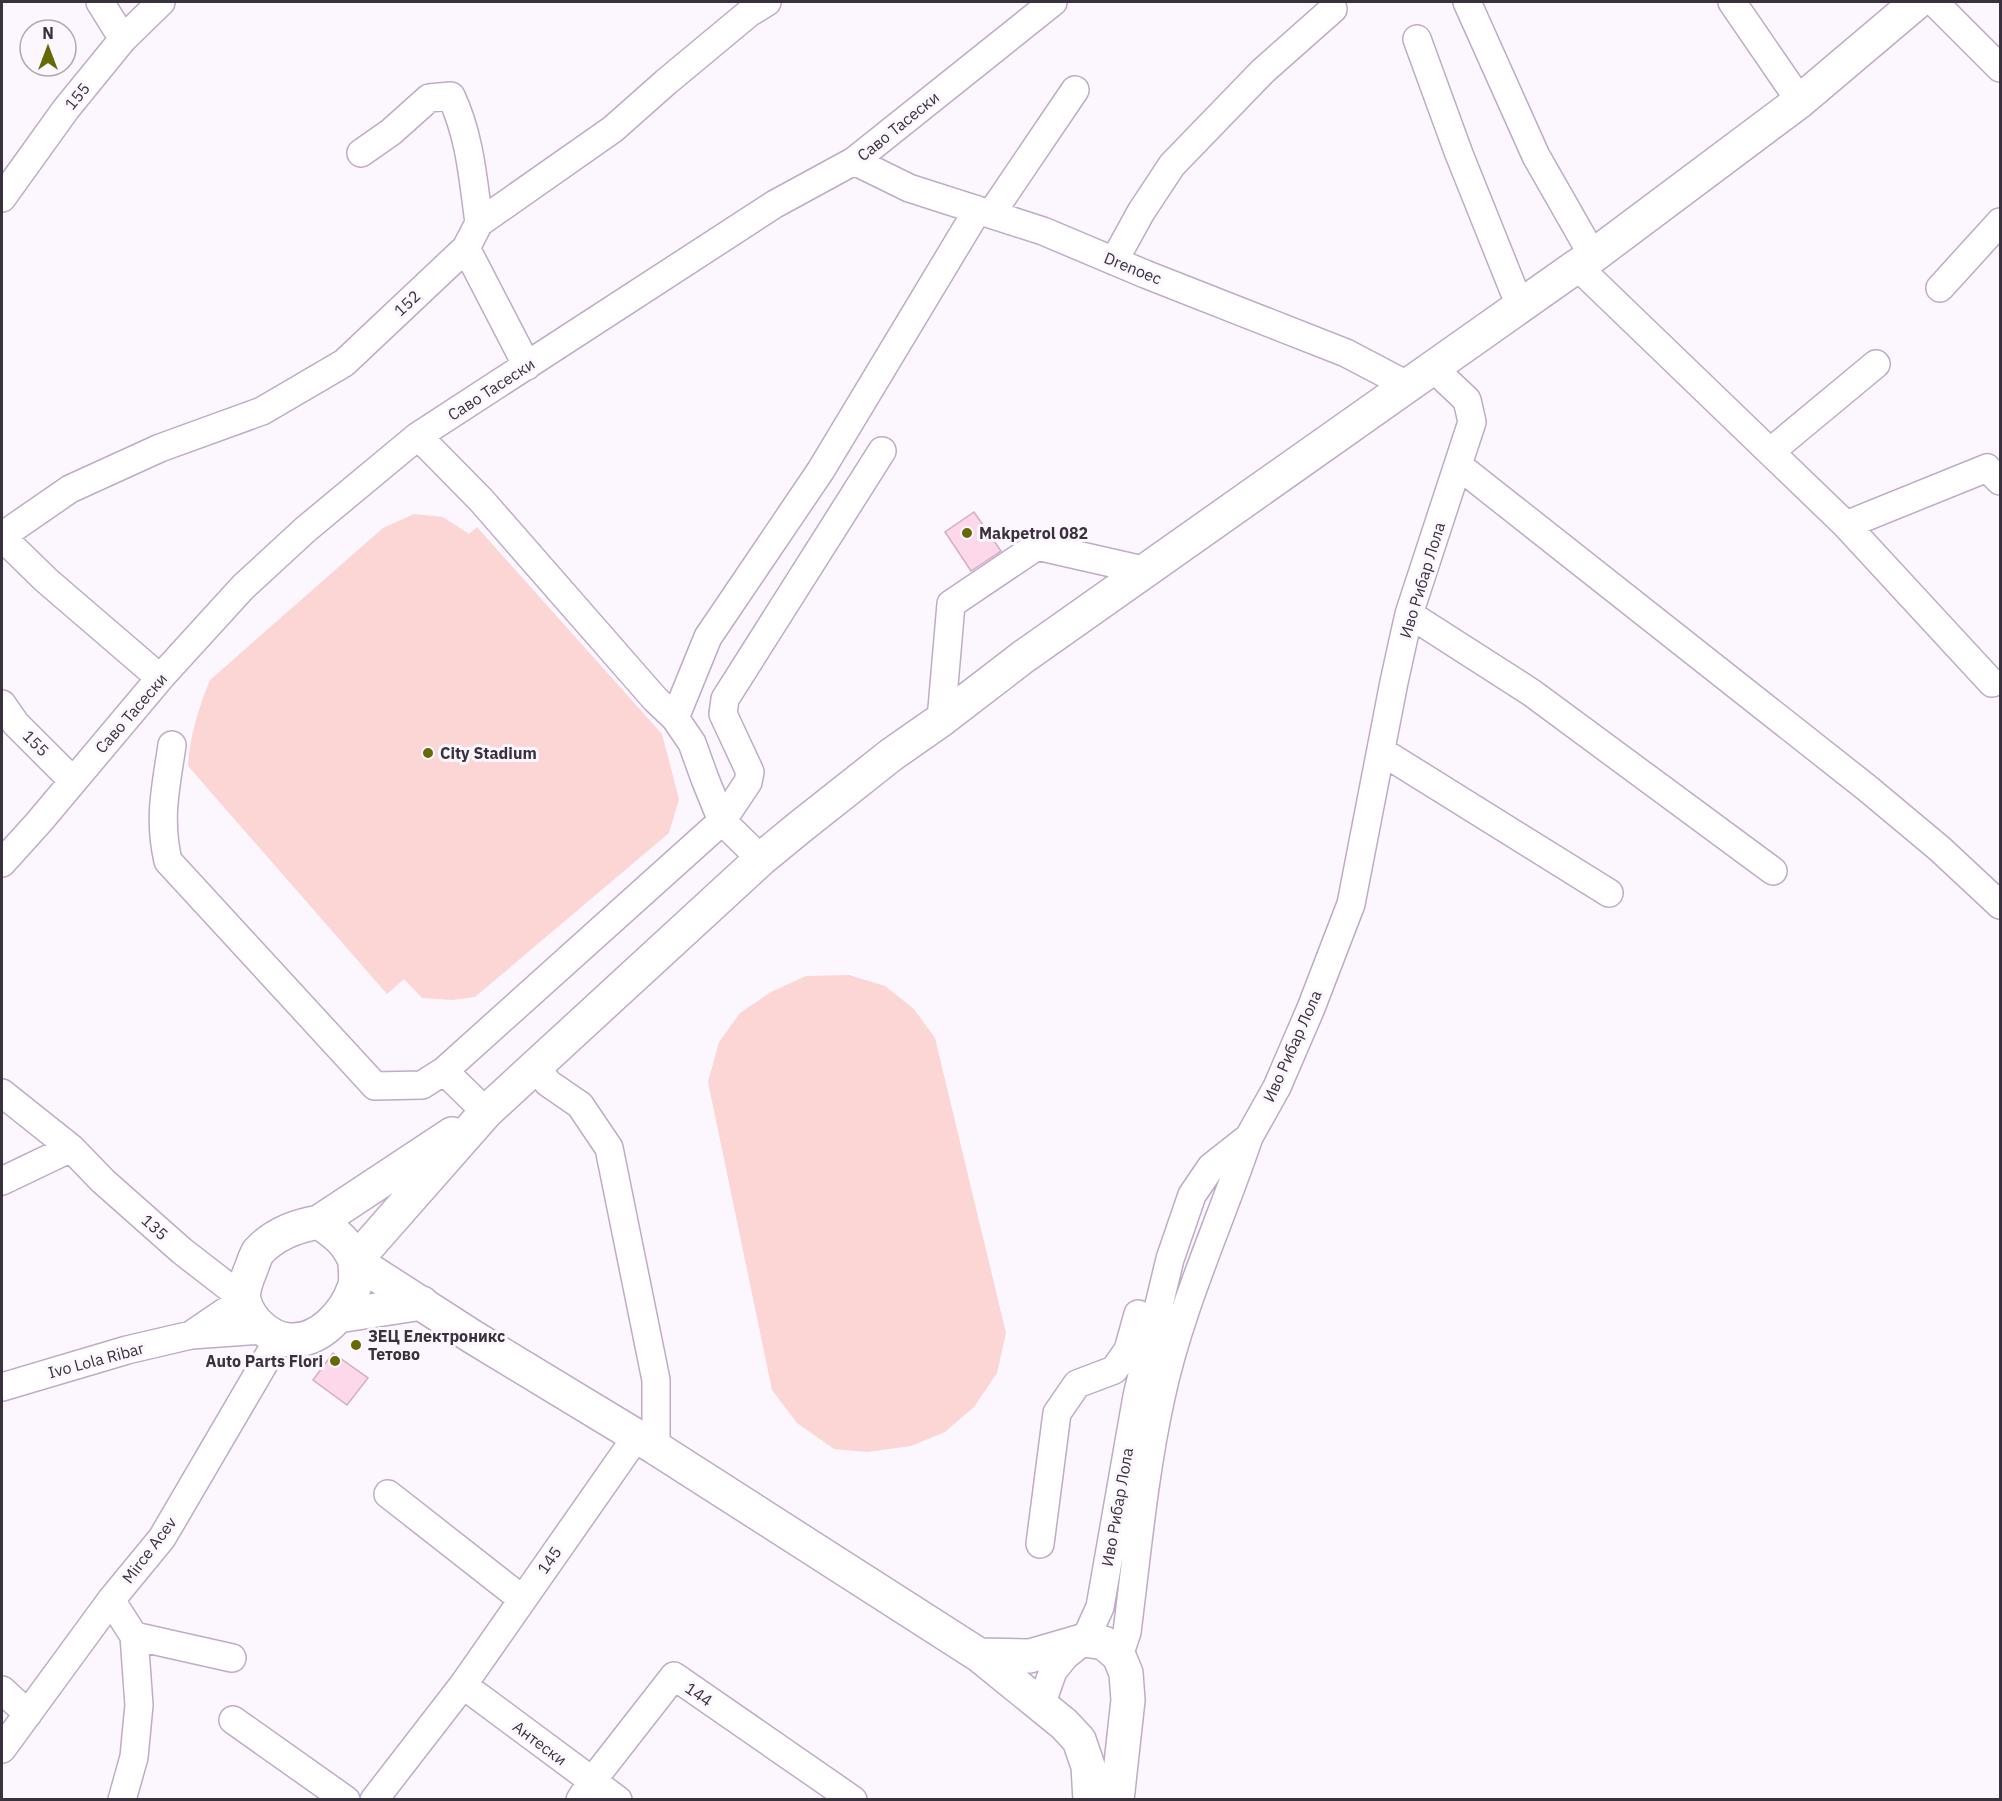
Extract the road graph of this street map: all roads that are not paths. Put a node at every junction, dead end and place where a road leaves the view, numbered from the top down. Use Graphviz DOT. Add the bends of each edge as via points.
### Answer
graph roads {
  1 [pos="100,2"];
  2 [pos="161,2"];
  3 [pos="767,2"];
  4 [pos="1053,2"];
  5 [pos="1467,2"];
  6 [pos="1917,2"];
  7 [pos="1934,2"];
  8 [pos="1740,5"];
  9 [pos="1333,9"];
  10 [pos="123,39"];
  11 [pos="1417,39"];
  12 [pos="2001,68"];
  13 [pos="1075,90"];
  14 [pos="1800,101"];
  15 [pos="362,153"];
  16 [pos="854,161"];
  17 [pos="2,198"];
  18 [pos="984,212"];
  19 [pos="2001,222"];
  20 [pos="479,223"];
  21 [pos="466,248"];
  22 [pos="1114,261"];
  23 [pos="1585,261"];
  24 [pos="1940,288"];
  25 [pos="1520,306"];
  26 [pos="1876,364"];
  27 [pos="527,366"];
  28 [pos="1420,376"];
  29 [pos="418,436"];
  30 [pos="882,451"];
  31 [pos="1770,452"];
  32 [pos="1459,466"];
  33 [pos="2001,481"];
  34 [pos="1846,525"];
  35 [pos="2,537"];
  36 [pos="1147,571"];
  37 [pos="1409,614"];
  38 [pos="160,678"];
  39 [pos="1992,683"];
  40 [pos="2,704"];
  41 [pos="675,718"];
  42 [pos="941,720"];
  43 [pos="172,745"];
  44 [pos="1381,751"];
  45 [pos="73,781"];
  46 [pos="722,821"];
  47 [pos="761,859"];
  48 [pos="2,863"];
  49 [pos="1773,871"];
  50 [pos="1609,893"];
  51 [pos="2001,905"];
  52 [pos="536,1066"];
  53 [pos="444,1071"];
  54 [pos="2,1093"];
  55 [pos="486,1112"];
  56 [pos="1249,1137"];
  57 [pos="71,1149"];
  58 [pos="2,1181"];
  59 [pos="319,1222"];
  60 [pos="1170,1259"];
  61 [pos="355,1261"];
  62 [pos="244,1299"];
  63 [pos="422,1303"];
  64 [pos="338,1316"];
  65 [pos="272,1334"];
  66 [pos="191,1335"];
  67 [pos="2,1388"];
  68 [pos="646,1442"];
  69 [pos="388,1494"];
  70 [pos="1040,1544"];
  71 [pos="522,1599"];
  72 [pos="111,1600"];
  73 [pos="134,1636"];
  74 [pos="1085,1640"];
  75 [pos="979,1655"];
  76 [pos="1119,1656"];
  77 [pos="232,1658"];
  78 [pos="463,1685"];
  79 [pos="2,1690"];
  80 [pos="1041,1705"];
  81 [pos="28,1714"];
  82 [pos="233,1720"];
  83 [pos="1124,1725"];
  84 [pos="1079,1740"];
  85 [pos="2,1749"];
  86 [pos="586,1790"];
  87 [pos="122,1800"];
  88 [pos="346,1800"];
  89 [pos="374,1800"];
  90 [pos="618,1800"];
  91 [pos="853,1800"];
  92 [pos="1090,1800"];
  93 [pos="1117,1800"];
  1 -- 10 [label="street"];
  2 -- 10 [label="street, 155"];
  3 -- 20 [label="street, 152" via="666,81 613,129"];
  4 -- 16 [label="street, Саво Тасески"];
  5 -- 23 [label="street"];
  6 -- 14 [label="main road"];
  7 -- 12 [label="street"];
  8 -- 14 [label="street"];
  9 -- 22 [label="street" via="1263,70 1173,165"];
  10 -- 17 [label="street, 155"];
  11 -- 25 [label="street"];
  13 -- 18 [label="street"];
  14 -- 23 [label="main road"];
  15 -- 20 [label="street" via="429,98 451,96 470,151"];
  16 -- 18 [label="street, Drenoec" via="909,188"];
  16 -- 27 [label="street, Саво Тасески" via="775,204"];
  18 -- 22 [label="street, Drenoec" via="1043,231"];
  18 -- 41 [label="street" via="821,470 708,637"];
  19 -- 24 [label="street"];
  20 -- 21 [label="street, 152"];
  21 -- 27 [label="street"];
  21 -- 35 [label="street, 152" via="344,363 262,411 160,448 70,489"];
  22 -- 28 [label="street, Drenoec" via="1346,353"];
  23 -- 25 [label="main road"];
  23 -- 31 [label="street"];
  25 -- 28 [label="main road"];
  26 -- 31 [label="street"];
  27 -- 29 [label="street, Саво Тасески"];
  28 -- 32 [label="street, Иво Рибар Лола" via="1467,400 1472,422"];
  28 -- 36 [label="main road"];
  29 -- 38 [label="street, Саво Тасески" via="243,587"];
  29 -- 41 [label="street" via="482,500"];
  30 -- 46 [label="street" via="725,699 723,714 750,772 748,782"];
  31 -- 34 [label="street"];
  32 -- 37 [label="street, Иво Рибар Лола"];
  32 -- 51 [label="street" via="1867,788"];
  33 -- 34 [label="street" via="1987,468"];
  34 -- 39 [label="street"];
  35 -- 38 [label="street"];
  36 -- 42 [label="main road"];
  36 -- 42 [label="street" via="1037,546 951,604"];
  37 -- 44 [label="street, Иво Рибар Лола"];
  37 -- 49 [label="street" via="1532,693"];
  38 -- 45 [label="street, Саво Тасески"];
  40 -- 45 [label="street, 155" via="16,724"];
  41 -- 46 [label="street" via="692,743"];
  42 -- 47 [label="main road"];
  43 -- 53 [label="street" via="162,809 162,837 168,861 375,1086 422,1085"];
  44 -- 50 [label="street"];
  44 -- 56 [label="street, Иво Рибар Лола" via="1352,904 1277,1087"];
  45 -- 48 [label="street, Саво Тасески"];
  46 -- 47 [label="street"];
  46 -- 53 [label="street"];
  47 -- 52 [label="main road"];
  52 -- 55 [label="main road"];
  52 -- 68 [label="street" via="548,1083 580,1105 609,1149 656,1380"];
  53 -- 55 [label="street"];
  54 -- 57 [label="street, 135"];
  55 -- 59 [label="main road"];
  55 -- 61 [label="main road"];
  56 -- 60 [label="street, Иво Рибар Лола" via="1211,1167 1192,1195"];
  56 -- 76 [label="street" via="1179,1331 1161,1397 1127,1632"];
  57 -- 58 [label="street"];
  57 -- 62 [label="street, 135" via="182,1251"];
  59 -- 61 [label="main road" via="345,1242"];
  59 -- 62 [label="main road" via="282,1232 258,1253 245,1282"];
  60 -- 70 [label="street" via="1153,1267 1128,1350 1114,1370 1077,1383 1057,1413"];
  60 -- 74 [label="street, Иво Рибар Лола" via="1137,1396 1100,1607"];
  61 -- 63 [label="main road"];
  61 -- 64 [label="main road" via="354,1287"];
  62 -- 65 [label="main road" via="249,1314"];
  62 -- 66 [label="street"];
  63 -- 64 [label="main road"];
  63 -- 68 [label="main road"];
  64 -- 65 [label="main road" via="312,1336 292,1341"];
  65 -- 66 [label="street"];
  65 -- 72 [label="street, Mirce Acev" via="162,1538"];
  66 -- 67 [label="street, Ivo Lola Ribar"];
  68 -- 71 [label="street, 145"];
  68 -- 75 [label="main road"];
  69 -- 71 [label="street"];
  71 -- 78 [label="street, 145"];
  72 -- 73 [label="street"];
  72 -- 81 [label="street, Mirce Acev"];
  73 -- 77 [label="street"];
  73 -- 87 [label="street" via="139,1705 134,1757"];
  74 -- 75 [label="main road" via="1030,1656"];
  74 -- 76 [label="main road" via="1104,1643"];
  74 -- 80 [label="street, Иво Рибар Лола" via="1053,1671"];
  75 -- 80 [label="main road"];
  76 -- 83 [label="main road" via="1127,1682"];
  78 -- 86 [label="street, Антески"];
  78 -- 89 [label="street, 145"];
  79 -- 81 [label="street"];
  80 -- 84 [label="main road"];
  81 -- 85 [label="street, Mirce Acev"];
  82 -- 88 [label="street"];
  83 -- 84 [label="main road"];
  83 -- 93 [label="main road"];
  84 -- 92 [label="main road" via="1088,1766"];
  86 -- 90 [label="street, Антески"];
  86 -- 91 [label="street, 144" via="674,1676"];
}
